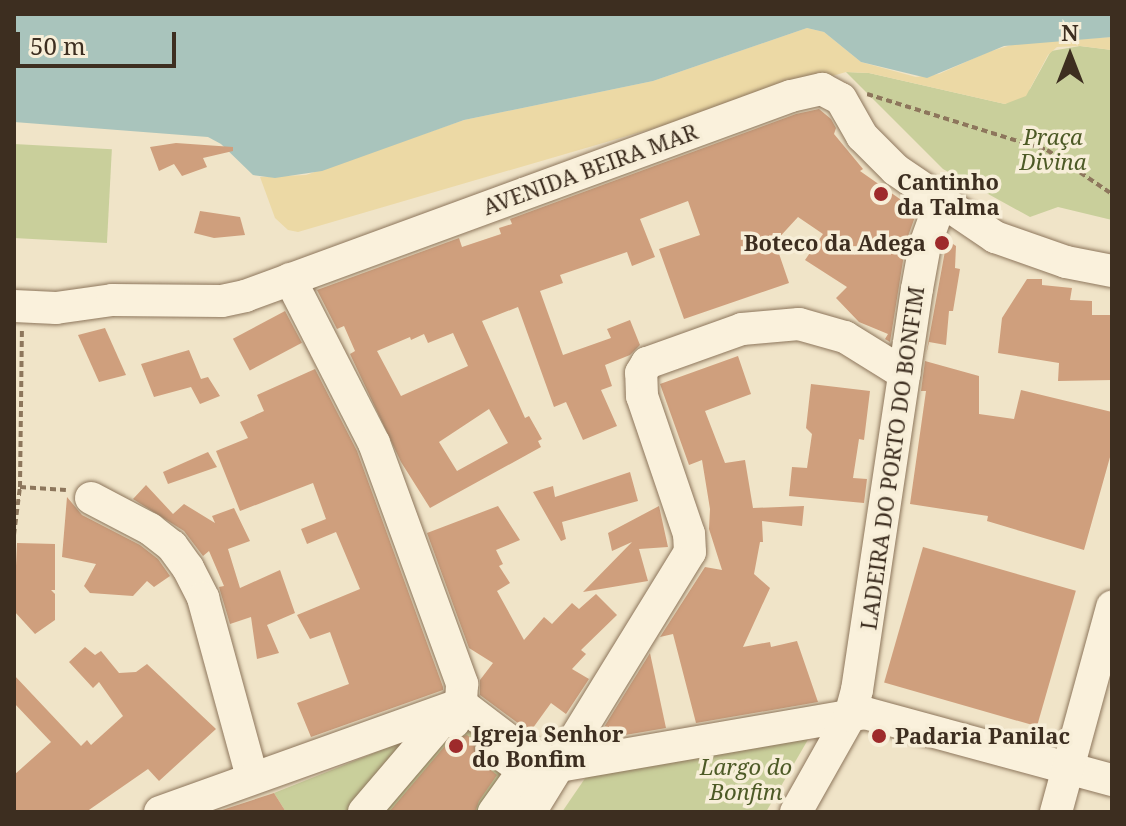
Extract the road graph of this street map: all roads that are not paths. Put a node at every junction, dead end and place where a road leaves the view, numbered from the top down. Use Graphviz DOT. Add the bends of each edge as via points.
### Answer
graph roads {
  1 [pos="941,201"];
  2 [pos="1112,271"];
  3 [pos="290,279"];
  4 [pos="18,307"];
  5 [pos="905,374"];
  6 [pos="91,498"];
  7 [pos="1112,607"];
  8 [pos="461,704"];
  9 [pos="850,716"];
  10 [pos="1070,761"];
  11 [pos="559,766"];
  12 [pos="252,777"];
  13 [pos="1112,780"];
  14 [pos="364,808"];
  15 [pos="160,812"];
  16 [pos="494,812"];
  17 [pos="530,812"];
  18 [pos="796,812"];
  19 [pos="1056,812"];
  1 -- 2 [label="street" via="995,237 1066,262"];
  1 -- 3 [label="street, AVENIDA BEIRA MAR" via="878,153 833,92 822,89"];
  1 -- 5 [label="street, LADEIRA DO PORTO DO BONFIM" via="925,245"];
  3 -- 4 [label="street, AVENIDA BEIRA MAR" via="222,301 133,299"];
  3 -- 8 [label="street" via="379,458 462,684"];
  5 -- 9 [label="street, LADEIRA DO PORTO DO BONFIM"];
  5 -- 11 [label="street" via="845,337 799,324 742,329 647,363 641,373 642,396 689,534 690,552"];
  6 -- 12 [label="street" via="150,529 188,568 203,598"];
  7 -- 10 [label="street"];
  8 -- 11 [label="street" via="519,748"];
  8 -- 12 [label="street"];
  9 -- 10 [label="street" via="871,714"];
  9 -- 11 [label="street"];
  9 -- 18 [label="street, LADEIRA DO PORTO DO BONFIM"];
  10 -- 13 [label="street"];
  10 -- 19 [label="street"];
  11 -- 17 [label="street"];
  12 -- 15 [label="street"];
  14 -- 16 [label="street" via="446,716 524,770"];
}
